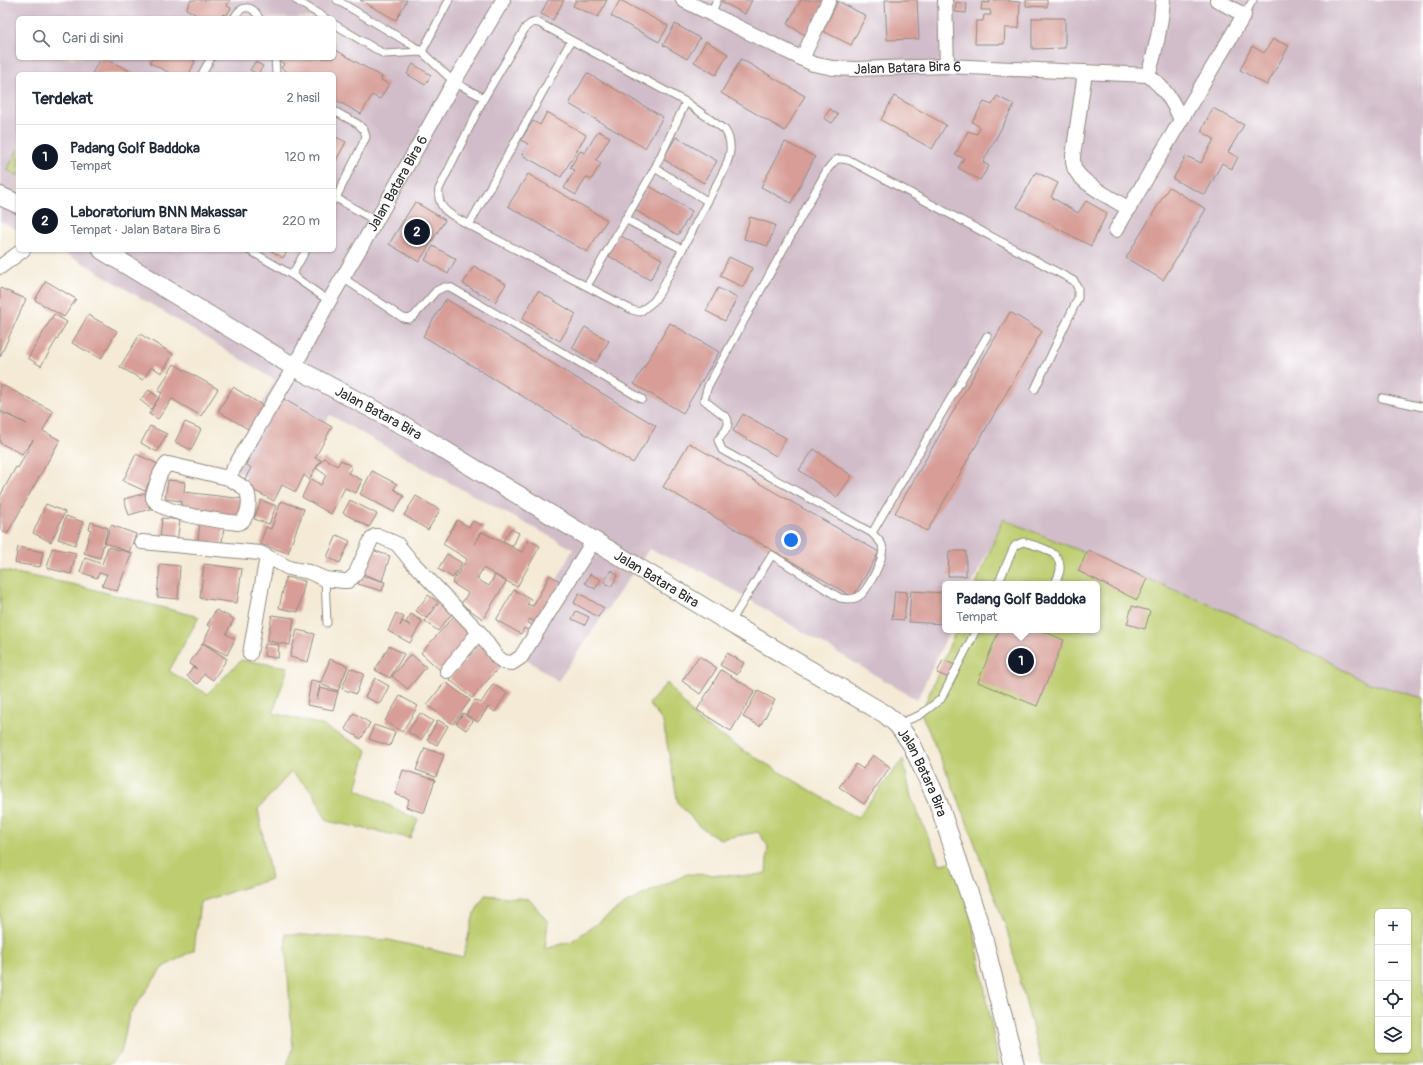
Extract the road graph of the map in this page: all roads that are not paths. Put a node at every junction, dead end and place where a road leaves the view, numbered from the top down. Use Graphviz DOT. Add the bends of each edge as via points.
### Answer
graph roads {
  1 [pos="296,0"];
  2 [pos="337,0"];
  3 [pos="449,0"];
  4 [pos="503,0"];
  5 [pos="683,0"];
  6 [pos="717,0"];
  7 [pos="829,0"];
  8 [pos="945,0"];
  9 [pos="1163,0"];
  10 [pos="1217,0"];
  11 [pos="1253,0"];
  12 [pos="712,15"];
  13 [pos="1244,15"];
  14 [pos="235,16"];
  15 [pos="258,16"];
  16 [pos="322,16"];
  17 [pos="336,25"];
  18 [pos="571,40"];
  19 [pos="422,52"];
  20 [pos="802,59"];
  21 [pos="210,60"];
  22 [pos="274,60"];
  23 [pos="947,66"];
  24 [pos="203,72"];
  25 [pos="276,72"];
  26 [pos="1085,72"];
  27 [pos="1148,75"];
  28 [pos="454,82"];
  29 [pos="484,98"];
  30 [pos="686,102"];
  31 [pos="336,112"];
  32 [pos="1181,120"];
  33 [pos="655,168"];
  34 [pos="0,196"];
  35 [pos="336,196"];
  36 [pos="336,199"];
  37 [pos="707,201"];
  38 [pos="16,203"];
  39 [pos="1129,209"];
  40 [pos="625,219"];
  41 [pos="376,221"];
  42 [pos="470,225"];
  43 [pos="1116,230"];
  44 [pos="682,248"];
  45 [pos="20,252"];
  46 [pos="105,252"];
  47 [pos="252,252"];
  48 [pos="305,252"];
  49 [pos="0,267"];
  50 [pos="292,275"];
  51 [pos="343,278"];
  52 [pos="587,286"];
  53 [pos="329,301"];
  54 [pos="987,336"];
  55 [pos="294,367"];
  56 [pos="1035,389"];
  57 [pos="1382,398"];
  58 [pos="642,399"];
  59 [pos="1423,407"];
  60 [pos="228,478"];
  61 [pos="872,533"];
  62 [pos="594,540"];
  63 [pos="142,542"];
  64 [pos="267,556"];
  65 [pos="325,579"];
  66 [pos="999,581"];
  67 [pos="1056,581"];
  68 [pos="327,622"];
  69 [pos="730,623"];
  70 [pos="479,632"];
  71 [pos="974,633"];
  72 [pos="250,654"];
  73 [pos="447,671"];
  74 [pos="898,724"];
  75 [pos="1015,1065"];
  1 -- 16 [label="lane"];
  2 -- 19 [label="lane"];
  3 -- 19 [label="lane"];
  4 -- 28 [label="street, Jalan Batara Bira 6"];
  5 -- 12 [label="street, Jalan Batara Bira 6"];
  6 -- 12 [label="lane"];
  7 -- 20 [label="street"];
  8 -- 23 [label="street"];
  9 -- 27 [label="street" via="1156,48"];
  10 -- 13 [label="street"];
  11 -- 13 [label="lane"];
  12 -- 20 [label="street, Jalan Batara Bira 6"];
  13 -- 32 [label="street"];
  14 -- 15 [label="lane" via="241,8 248,8 255,11"];
  17 -- 19 [label="lane" via="384,54"];
  18 -- 29 [label="lane" via="539,23 530,24"];
  18 -- 30 [label="lane"];
  18 -- 42 [label="lane"];
  19 -- 28 [label="lane"];
  20 -- 23 [label="street, Jalan Batara Bira 6" via="813,64 855,69"];
  21 -- 24 [label="lane"];
  22 -- 25 [label="lane"];
  23 -- 26 [label="street, Jalan Batara Bira 6"];
  26 -- 27 [label="street, Jalan Batara Bira 6"];
  26 -- 39 [label="street" via="1073,166 1081,178"];
  27 -- 32 [label="street" via="1168,94"];
  28 -- 29 [label="lane"];
  28 -- 41 [label="street, Jalan Batara Bira 6"];
  29 -- 42 [label="lane" via="438,196 447,212"];
  30 -- 33 [label="lane"];
  30 -- 37 [label="lane" via="725,130 729,136 730,158"];
  31 -- 35 [label="lane" via="358,124 366,137"];
  32 -- 39 [label="street"];
  33 -- 37 [label="lane"];
  33 -- 40 [label="lane"];
  34 -- 38 [label="street"];
  36 -- 41 [label="lane"];
  37 -- 44 [label="lane"];
  39 -- 43 [label="street"];
  40 -- 44 [label="lane"];
  40 -- 52 [label="lane"];
  41 -- 51 [label="street, Jalan Batara Bira 6"];
  42 -- 52 [label="lane"];
  44 -- 52 [label="lane" via="660,292 654,301 640,312"];
  45 -- 49 [label="street"];
  46 -- 55 [label="street, Jalan Batara Bira"];
  47 -- 50 [label="lane"];
  48 -- 50 [label="lane"];
  50 -- 53 [label="lane"];
  51 -- 53 [label="street, Jalan Batara Bira 6"];
  51 -- 58 [label="lane" via="403,318 409,319 440,288 450,287"];
  53 -- 55 [label="street, Jalan Batara Bira 6"];
  54 -- 61 [label="lane"];
  55 -- 60 [label="street, Jalan Batara Bira 6"];
  55 -- 62 [label="street, Jalan Batara Bira" via="406,427"];
  56 -- 61 [label="lane" via="1078,298 1078,288 1074,281 851,161 840,158 834,160 708,386 704,400 729,422 718,440 722,450"];
  57 -- 59 [label="lane"];
  60 -- 60 [label="street" via="167,464 163,468 153,496 162,507 176,512 242,523 248,514 248,495 245,489"];
  61 -- 69 [label="lane" via="882,546 882,553 871,582 860,595 853,599 840,598 772,555"];
  62 -- 69 [label="street, Jalan Batara Bira"];
  62 -- 70 [label="street" via="521,657 512,663 504,662"];
  63 -- 64 [label="street" via="260,553"];
  64 -- 65 [label="street" via="289,568 309,572"];
  64 -- 72 [label="street"];
  65 -- 68 [label="lane"];
  65 -- 70 [label="street" via="344,582 352,578 371,540 379,536 397,544"];
  66 -- 67 [label="lane" via="1014,548 1023,542 1049,550 1056,556 1060,570"];
  69 -- 74 [label="street, Jalan Batara Bira"];
  70 -- 73 [label="street"];
  71 -- 74 [label="lane" via="941,699 920,715"];
  74 -- 75 [label="street, Jalan Batara Bira" via="911,743 937,798 980,929"];
}
